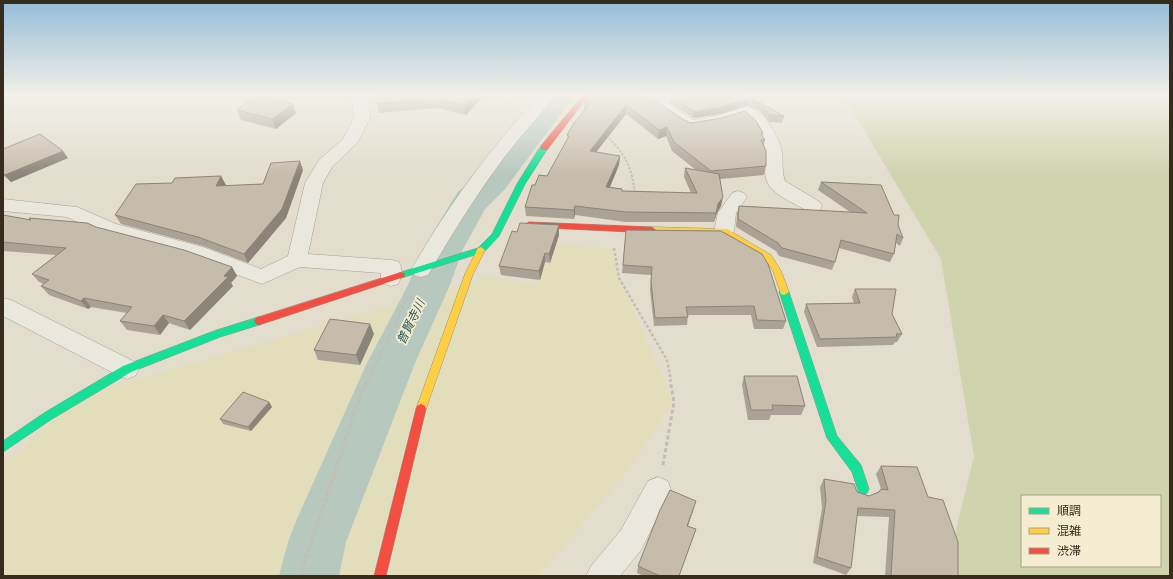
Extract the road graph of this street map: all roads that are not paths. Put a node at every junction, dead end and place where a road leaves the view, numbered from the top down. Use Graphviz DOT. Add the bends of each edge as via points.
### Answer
graph roads {
  1 [pos="360,122"];
  2 [pos="523,122"];
  3 [pos="564,122"];
  4 [pos="686,122"];
  5 [pos="708,122"];
  6 [pos="759,122"];
  7 [pos="738,197"];
  8 [pos="3,205"];
  9 [pos="812,206"];
  10 [pos="510,224"];
  11 [pos="724,231"];
  12 [pos="481,250"];
  13 [pos="297,260"];
  14 [pos="425,268"];
  15 [pos="391,279"];
  16 [pos="3,306"];
  17 [pos="127,369"];
  18 [pos="3,447"];
  19 [pos="863,489"];
  20 [pos="658,490"];
  21 [pos="380,576"];
  22 [pos="601,576"];
  1 -- 13 [label="street" via="350,142 325,164 314,183"];
  2 -- 14 [label="street" via="438,238"];
  3 -- 10 [label="street" via="521,184"];
  4 -- 5 [label="street" via="690,125"];
  6 -- 9 [label="street" via="769,136 774,153 773,172 778,185"];
  7 -- 11 [label="street" via="727,213"];
  8 -- 13 [label="street" via="70,211 110,229 196,252 262,277"];
  10 -- 11 [label="street" via="620,230"];
  10 -- 12 [label="street"];
  11 -- 19 [label="street" via="768,257 777,271 832,438 857,470"];
  12 -- 14 [label="street"];
  12 -- 21 [label="street" via="469,274 423,400"];
  13 -- 15 [label="street" via="392,267"];
  14 -- 15 [label="street"];
  15 -- 17 [label="street" via="217,334"];
  16 -- 17 [label="street"];
  17 -- 18 [label="street" via="48,416"];
  20 -- 22 [label="street" via="631,540"];
}
